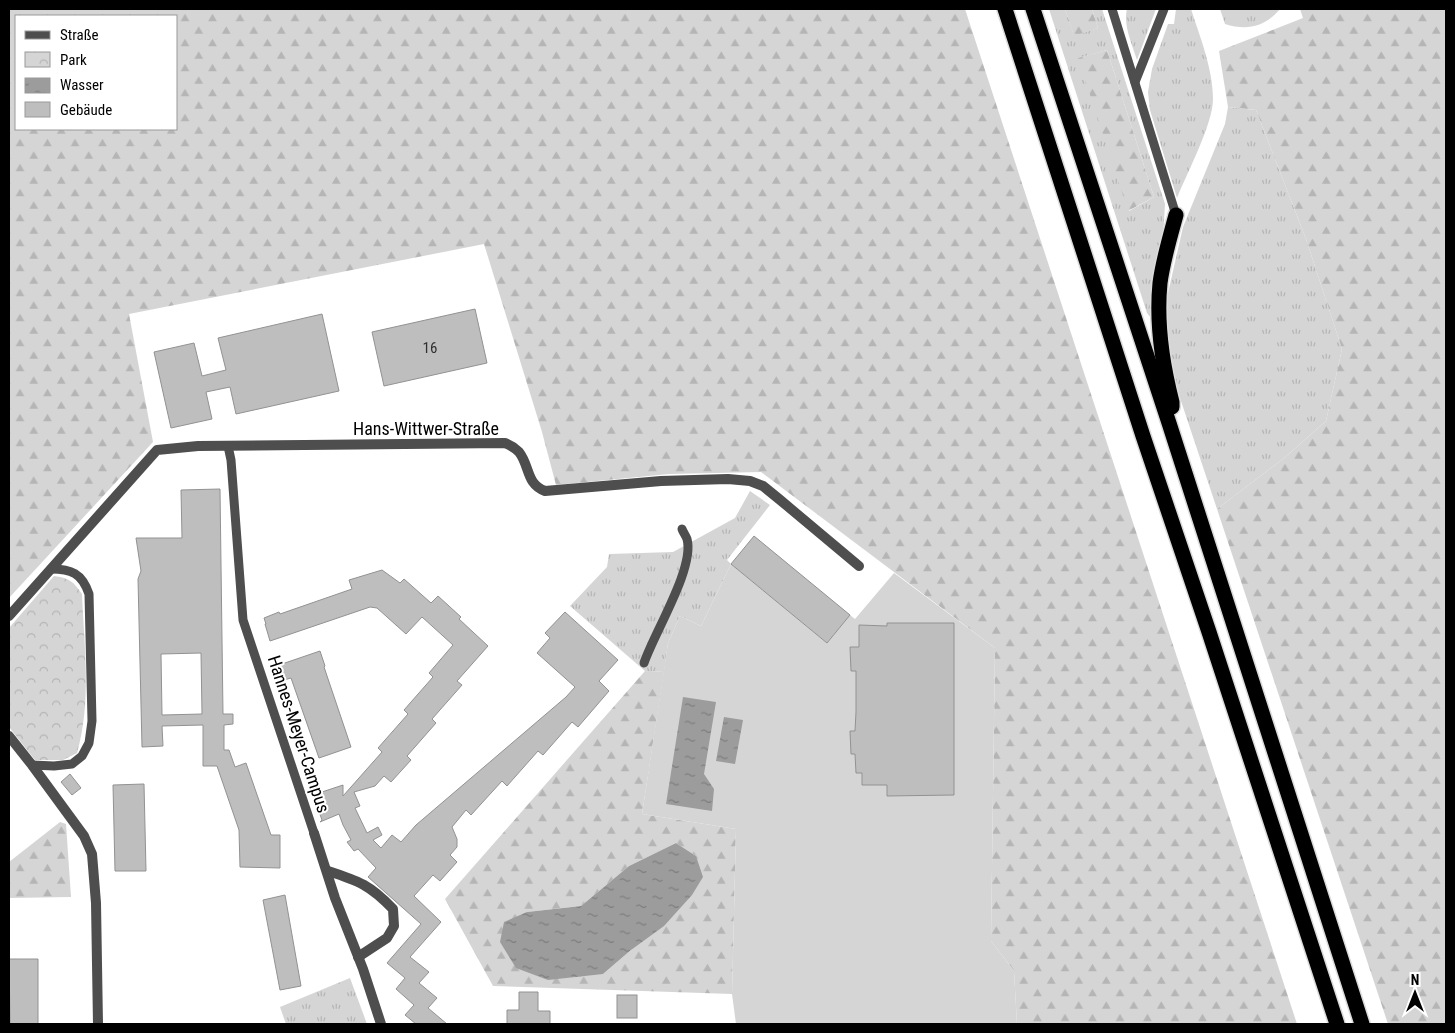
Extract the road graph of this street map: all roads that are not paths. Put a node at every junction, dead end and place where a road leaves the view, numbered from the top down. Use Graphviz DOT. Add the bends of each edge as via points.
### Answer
graph roads {
  1 [pos="1033,9"];
  2 [pos="1112,9"];
  3 [pos="1164,9"];
  4 [pos="1005,13"];
  5 [pos="1135,82"];
  6 [pos="1176,214"];
  7 [pos="1169,423"];
  8 [pos="228,446"];
  9 [pos="682,529"];
  10 [pos="859,566"];
  11 [pos="51,568"];
  12 [pos="9,616"];
  13 [pos="644,663"];
  14 [pos="9,736"];
  15 [pos="32,765"];
  16 [pos="314,833"];
  17 [pos="328,871"];
  18 [pos="358,957"];
  19 [pos="98,1024"];
  20 [pos="381,1024"];
  21 [pos="1337,1024"];
  22 [pos="1362,1024"];
  1 -- 7 [label="highway"];
  2 -- 5 [label="lane"];
  3 -- 5 [label="lane"];
  4 -- 21 [label="highway"];
  5 -- 6 [label="lane"];
  6 -- 7 [label="highway" via="1164,262 1159,306 1161,354 1172,402"];
  7 -- 22 [label="highway"];
  8 -- 10 [label="street, Hans-Wittwer-Straße" via="505,443 519,453 532,482 545,492 661,481 750,481 780,499"];
  8 -- 11 [label="street, Hans-Wittwer-Straße" via="157,450"];
  8 -- 16 [label="lane, Hannes-Meyer-Campus" via="243,620"];
  9 -- 13 [label="lane" via="687,541 686,563"];
  11 -- 12 [label="street, Hans-Wittwer-Straße"];
  11 -- 15 [label="lane" via="73,572 86,584 89,594 92,721 89,743 82,756 72,764"];
  14 -- 15 [label="street"];
  15 -- 19 [label="street" via="84,836 92,854"];
  16 -- 17 [label="street, Hannes-Meyer-Campus"];
  17 -- 18 [label="street, Hannes-Meyer-Campus"];
  17 -- 18 [label="street" via="365,884 393,909 394,926 387,938"];
  18 -- 20 [label="street, Hannes-Meyer-Campus"];
}
